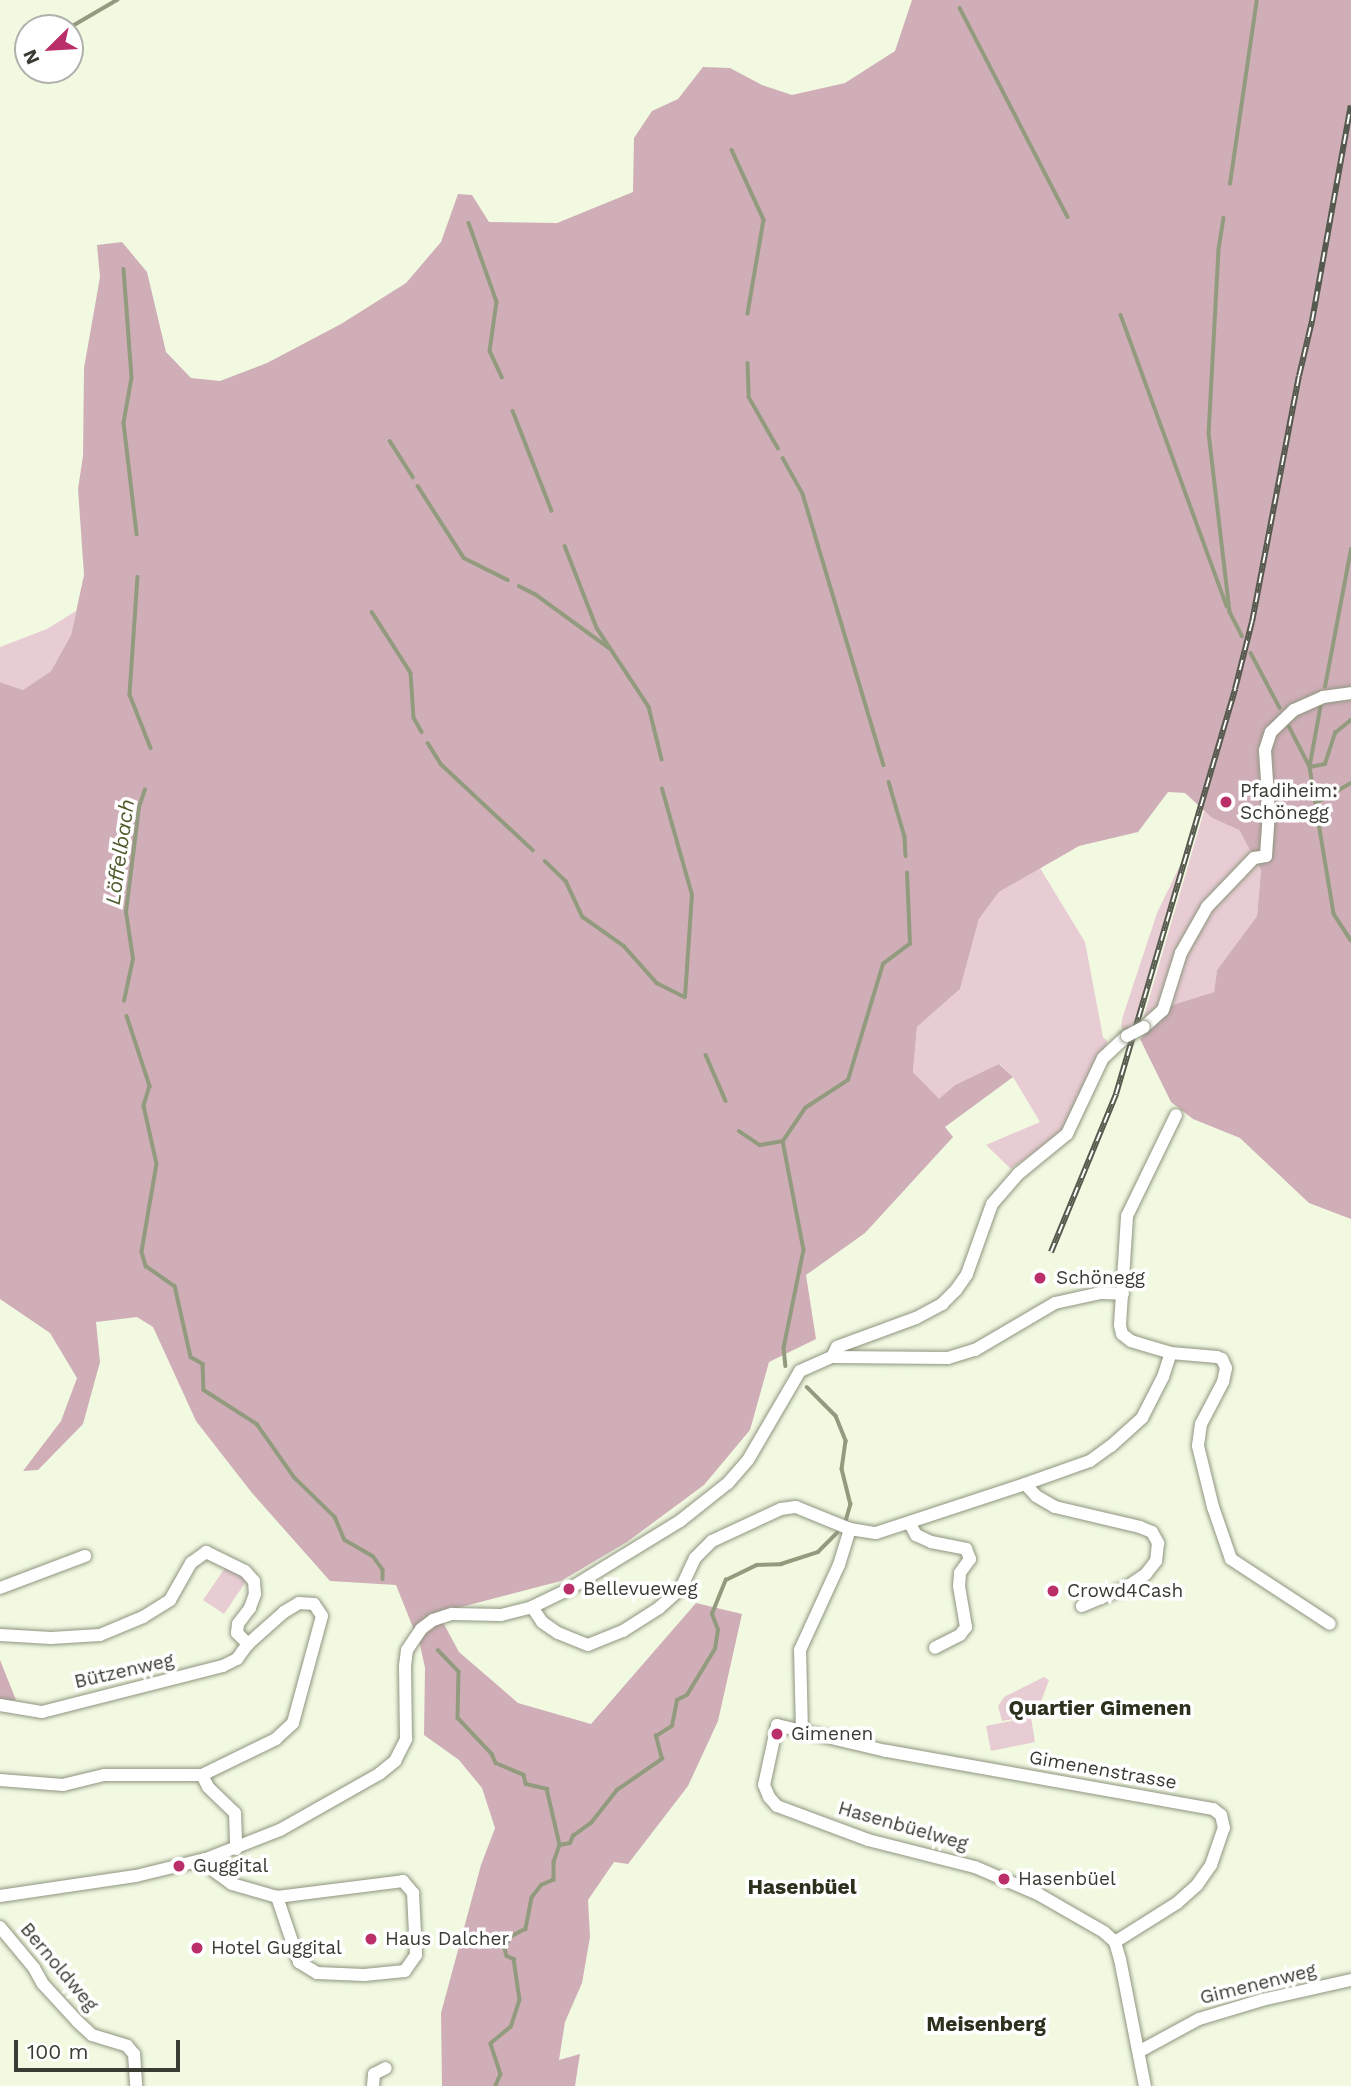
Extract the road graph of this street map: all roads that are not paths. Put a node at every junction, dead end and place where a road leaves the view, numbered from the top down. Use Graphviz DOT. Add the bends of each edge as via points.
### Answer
graph roads {
  1 [pos="1349,693"];
  2 [pos="1176,1115"];
  3 [pos="1123,1294"];
  4 [pos="1171,1353"];
  5 [pos="832,1357"];
  6 [pos="1025,1484"];
  7 [pos="910,1524"];
  8 [pos="850,1529"];
  9 [pos="85,1556"];
  10 [pos="0,1588"];
  11 [pos="1082,1606"];
  12 [pos="532,1607"];
  13 [pos="1330,1625"];
  14 [pos="0,1635"];
  15 [pos="248,1644"];
  16 [pos="935,1648"];
  17 [pos="0,1705"];
  18 [pos="802,1731"];
  19 [pos="202,1775"];
  20 [pos="0,1780"];
  21 [pos="236,1849"];
  22 [pos="206,1859"];
  23 [pos="0,1896"];
  24 [pos="277,1897"];
  25 [pos="0,1927"];
  26 [pos="1115,1942"];
  27 [pos="1351,1980"];
  28 [pos="1140,2051"];
  29 [pos="386,2068"];
  30 [pos="136,2086"];
  31 [pos="373,2086"];
  32 [pos="1145,2086"];
  1 -- 5 [label="street, bridge" via="1294,709 1271,732 1265,750 1266,856 1254,858 1207,907 1181,953 1163,1010 1103,1058 1067,1134 1018,1174 992,1204 967,1275 956,1290 916,1318 837,1347"];
  2 -- 3 [label="street" via="1127,1216"];
  3 -- 4 [label="street" via="1122,1334"];
  3 -- 5 [label="street" via="1100,1293 1055,1303 975,1350 948,1358"];
  4 -- 6 [label="street" via="1150,1405 1118,1440 1090,1461"];
  4 -- 13 [label="street" via="1217,1357 1226,1368 1201,1424 1198,1446 1231,1559"];
  5 -- 12 [label="street" via="800,1371 748,1460 728,1483 680,1521"];
  6 -- 7 [label="street"];
  6 -- 11 [label="street" via="1055,1507 1140,1527 1152,1532 1158,1543 1156,1561 1146,1574"];
  7 -- 8 [label="street" via="876,1534"];
  7 -- 16 [label="street" via="916,1535 931,1542 966,1549 970,1559 960,1573 959,1586 966,1628"];
  8 -- 12 [label="street" via="796,1507 781,1509 712,1541 695,1558 681,1588 659,1608 624,1631 589,1645 558,1633 542,1622"];
  8 -- 18 [label="street" via="839,1565 800,1650"];
  9 -- 10 [label="street"];
  12 -- 21 [label="street" via="501,1615 452,1614 421,1629 407,1650 408,1724 395,1761 324,1808"];
  14 -- 15 [label="street" via="100,1635 170,1600 191,1563 206,1552 245,1571 254,1581 255,1594 237,1633"];
  15 -- 17 [label="street, Bützenweg" via="237,1659 223,1667 42,1712"];
  15 -- 19 [label="street, Bützenweg" via="299,1602 314,1604 321,1616 293,1723 276,1739"];
  18 -- 26 [label="street, Hasenbüelweg" via="777,1725 764,1785 777,1806 868,1840 955,1861 1004,1879 1095,1926"];
  18 -- 26 [label="street, Gimenenstrasse" via="886,1751 1213,1809 1221,1815 1224,1828 1211,1865 1197,1885"];
  19 -- 20 [label="street" via="104,1775 63,1785"];
  19 -- 21 [label="street" via="235,1813"];
  21 -- 22 [label="street"];
  22 -- 23 [label="street" via="135,1876"];
  22 -- 24 [label="street" via="232,1884"];
  24 -- 24 [label="street" via="403,1881 413,1894 416,1955 405,1971 317,1973 299,1962"];
  25 -- 30 [label="street, Bernoldweg" via="78,2022 92,2035 127,2046 134,2054"];
  26 -- 28 [label="street"];
  27 -- 28 [label="street, Gimenenweg" via="1199,2019"];
  28 -- 32 [label="street"];
  29 -- 31 [label="street" via="374,2074"];
}
